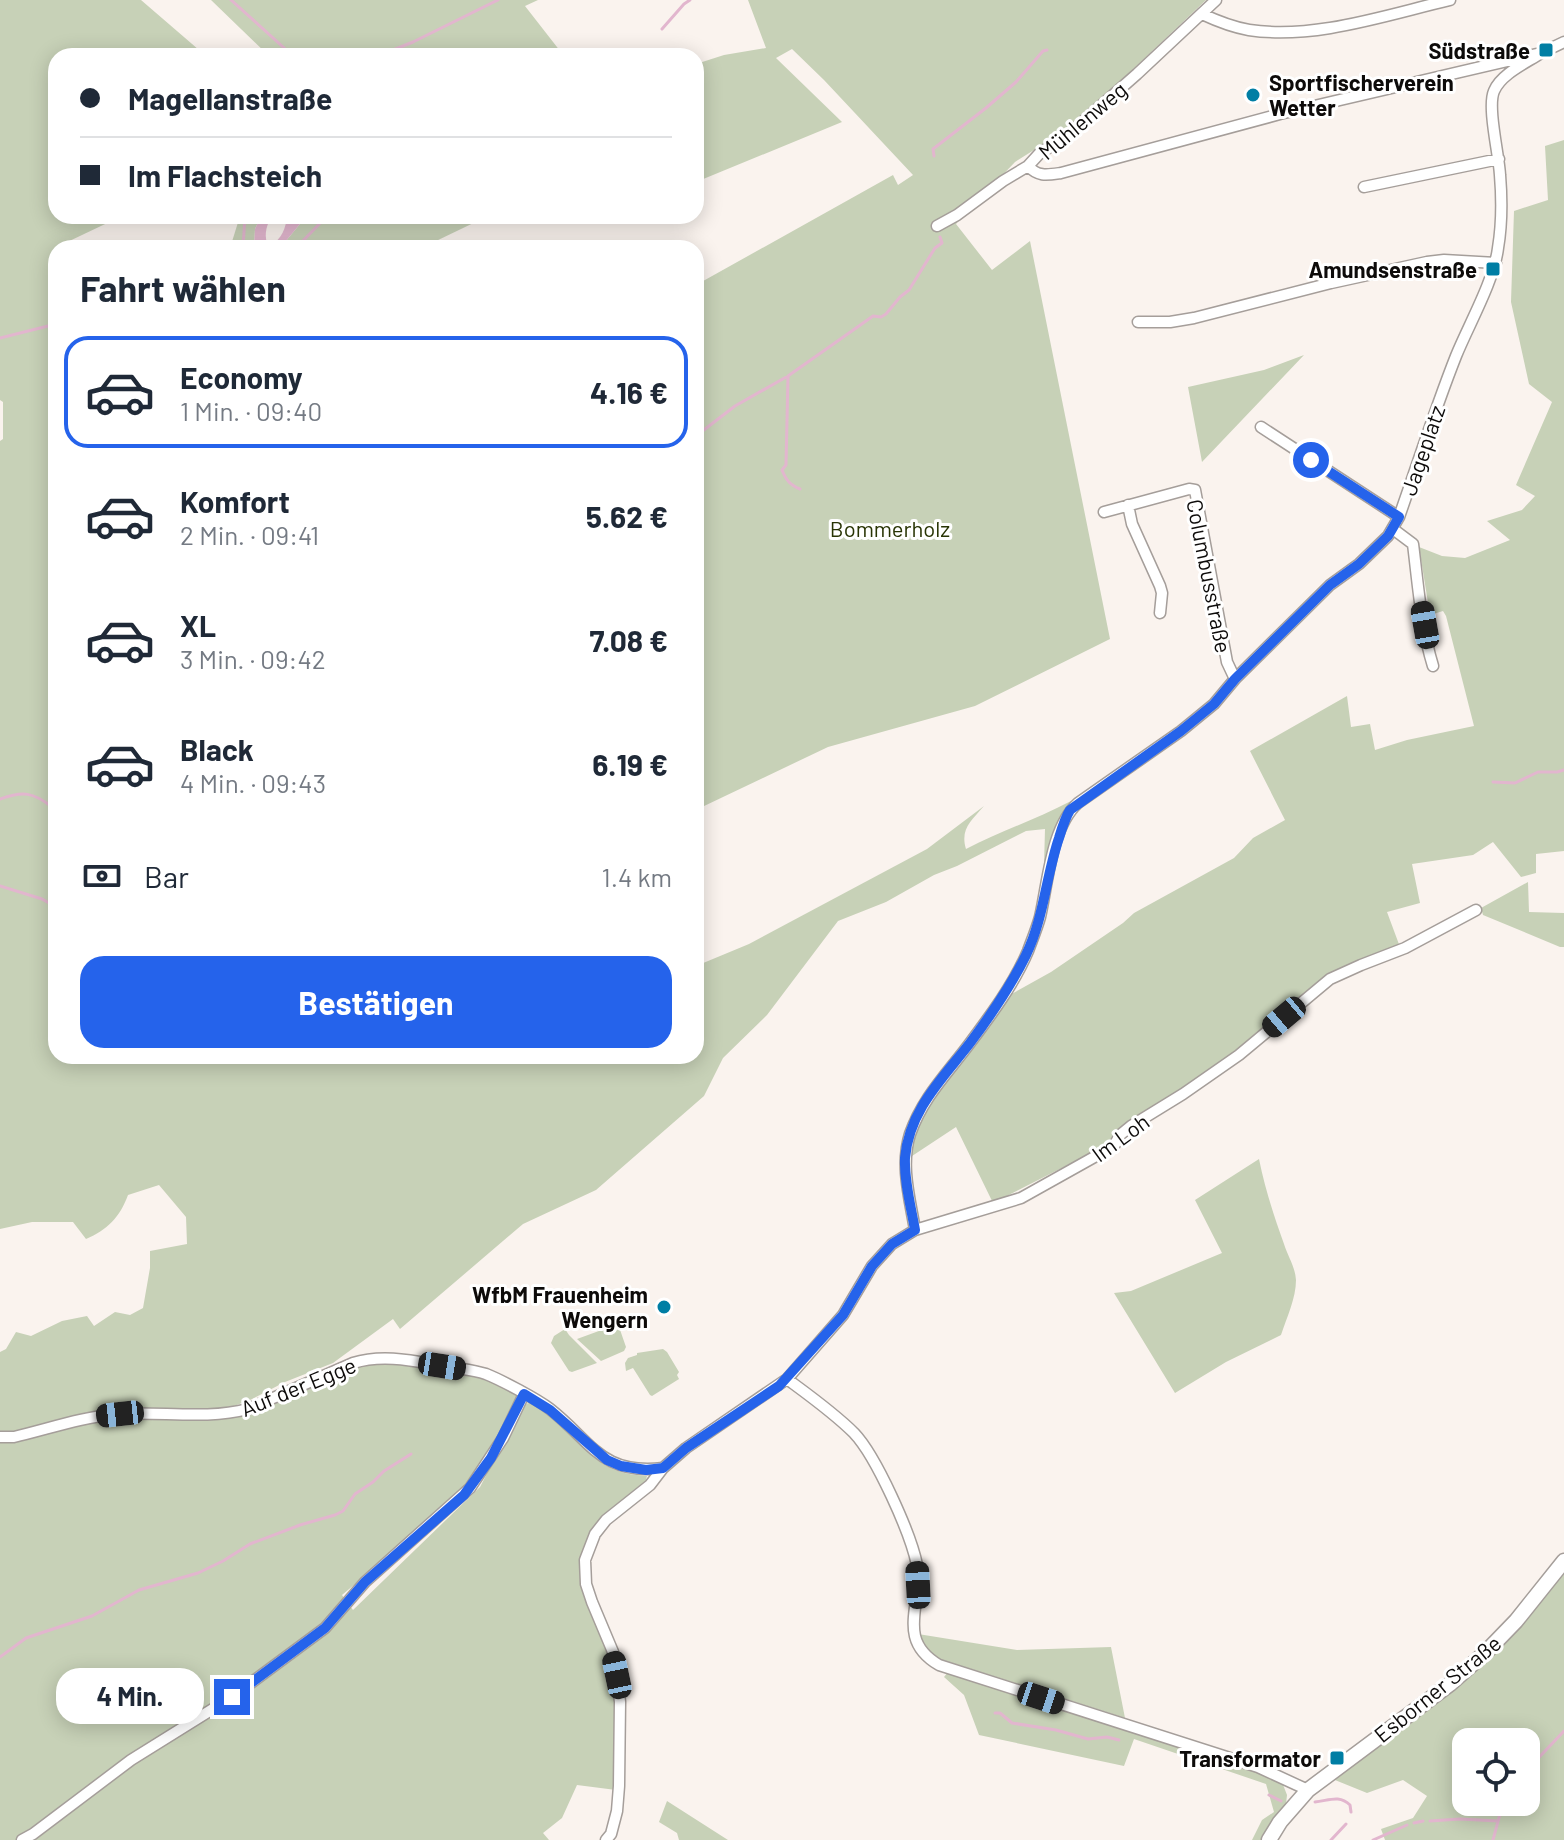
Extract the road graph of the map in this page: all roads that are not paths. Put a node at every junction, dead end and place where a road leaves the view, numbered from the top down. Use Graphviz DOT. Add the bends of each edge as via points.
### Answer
graph roads {
  1 [pos="1216,0"];
  2 [pos="1450,0"];
  3 [pos="1202,14"];
  4 [pos="1564,42"];
  5 [pos="1541,53"];
  6 [pos="1499,159"];
  7 [pos="1028,166"];
  8 [pos="1364,187"];
  9 [pos="937,226"];
  10 [pos="1496,263"];
  11 [pos="1138,322"];
  12 [pos="1261,427"];
  13 [pos="1128,505"];
  14 [pos="1104,512"];
  15 [pos="1399,517"];
  16 [pos="1393,529"];
  17 [pos="1160,613"];
  18 [pos="1433,666"];
  19 [pos="1235,679"];
  20 [pos="1476,910"];
  21 [pos="915,1230"];
  22 [pos="787,1379"];
  23 [pos="524,1394"];
  24 [pos="0,1437"];
  25 [pos="663,1468"];
  26 [pos="1564,1561"];
  27 [pos="1308,1790"];
  28 [pos="22,1840"];
  29 [pos="606,1840"];
  30 [pos="1269,1840"];
  1 -- 3 [label="street, Mühlenweg"];
  2 -- 3 [label="street" via="1300,31 1247,30"];
  3 -- 7 [label="street, Mühlenweg"];
  4 -- 5 [label="street"];
  5 -- 6 [label="street, Jageplatz" via="1494,91"];
  5 -- 7 [label="street" via="1280,114 1061,173 1040,174"];
  6 -- 8 [label="street"];
  6 -- 10 [label="street, Jageplatz"];
  7 -- 9 [label="street, Mühlenweg"];
  10 -- 11 [label="street" via="1427,262 1194,318"];
  10 -- 15 [label="street, Jageplatz" via="1446,380"];
  12 -- 15 [label="street"];
  13 -- 14 [label="street, Columbusstraße"];
  13 -- 17 [label="street" via="1160,586"];
  13 -- 19 [label="street, Columbusstraße" via="1189,489 1197,493 1227,662"];
  15 -- 16 [label="street, Jageplatz"];
  16 -- 18 [label="street" via="1413,544"];
  16 -- 19 [label="street, Jageplatz"];
  19 -- 21 [label="street, Jageplatz" via="1181,731 1078,803 1066,817 1027,954 1000,1001 918,1112 905,1164"];
  20 -- 21 [label="street, Im Loh" via="1405,948 1330,979 1239,1055 1131,1126 1114,1146 1021,1198"];
  21 -- 22 [label="street, Im Loh" via="892,1244 872,1266 843,1315"];
  22 -- 25 [label="street, Im Loh"];
  22 -- 27 [label="street" via="844,1424 869,1452 912,1545 918,1585 915,1638 931,1660 1258,1767"];
  23 -- 24 [label="street, Auf der Egge" via="486,1374 376,1358 233,1413 96,1416"];
  23 -- 25 [label="street, Auf der Egge" via="614,1464"];
  23 -- 28 [label="street" via="470,1488 365,1582 325,1628"];
  25 -- 29 [label="street, Im Loh" via="606,1520 585,1560 586,1584 613,1652 620,1702 617,1811"];
  26 -- 27 [label="main road, Esborner Straße" via="1486,1652"];
  27 -- 30 [label="main road, Esborner Straße"];
}
